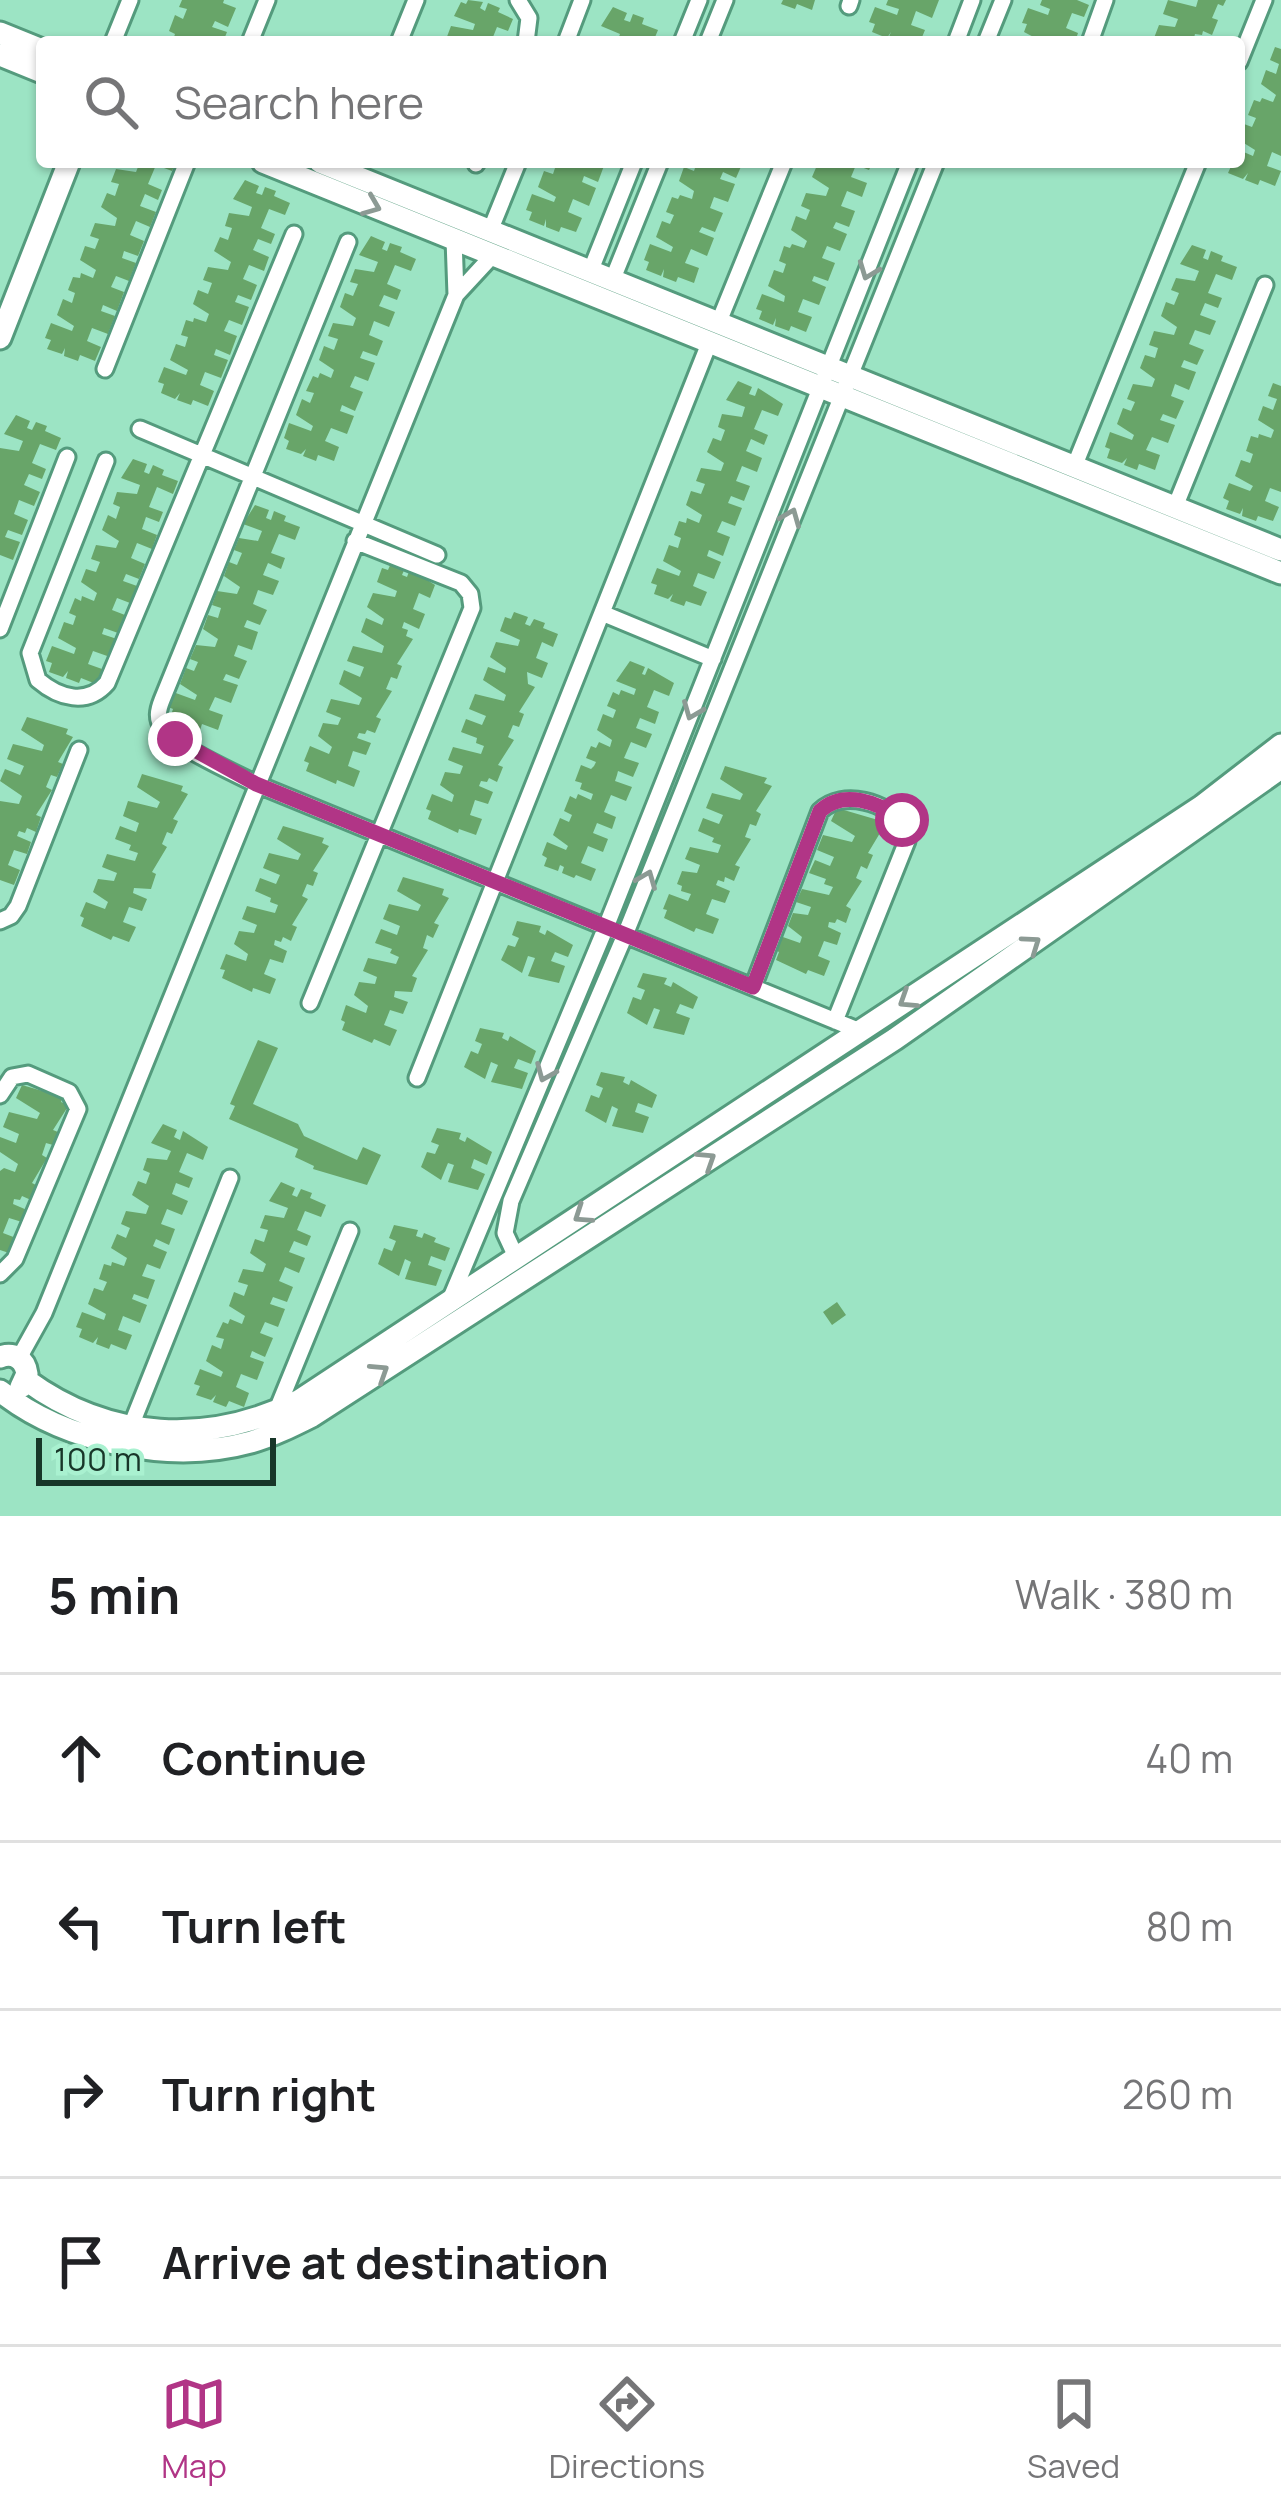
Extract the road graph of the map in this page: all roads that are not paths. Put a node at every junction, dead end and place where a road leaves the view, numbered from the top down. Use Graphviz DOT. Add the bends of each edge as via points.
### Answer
graph roads {
  1 [pos="130,0"];
  2 [pos="267,0"];
  3 [pos="416,0"];
  4 [pos="518,0"];
  5 [pos="582,0"];
  6 [pos="699,0"];
  7 [pos="725,0"];
  8 [pos="972,0"];
  9 [pos="1004,0"];
  10 [pos="1105,0"];
  11 [pos="1264,0"];
  12 [pos="0,33"];
  13 [pos="115,36"];
  14 [pos="252,36"];
  15 [pos="401,36"];
  16 [pos="527,36"];
  17 [pos="568,36"];
  18 [pos="684,36"];
  19 [pos="710,36"];
  20 [pos="958,36"];
  21 [pos="989,36"];
  22 [pos="1092,36"];
  23 [pos="1245,47"];
  24 [pos="36,48"];
  25 [pos="0,55"];
  26 [pos="36,70"];
  27 [pos="67,168"];
  28 [pos="185,168"];
  29 [pos="278,168"];
  30 [pos="348,168"];
  31 [pos="516,168"];
  32 [pos="632,168"];
  33 [pos="658,168"];
  34 [pos="782,168"];
  35 [pos="908,168"];
  36 [pos="933,168"];
  37 [pos="1196,168"];
  38 [pos="490,231"];
  39 [pos="294,234"];
  40 [pos="454,239"];
  41 [pos="348,242"];
  42 [pos="494,255"];
  43 [pos="590,272"];
  44 [pos="612,281"];
  45 [pos="1264,285"];
  46 [pos="456,295"];
  47 [pos="714,333"];
  48 [pos="0,338"];
  49 [pos="105,369"];
  50 [pos="835,382"];
  51 [pos="140,428"];
  52 [pos="202,454"];
  53 [pos="67,457"];
  54 [pos="106,461"];
  55 [pos="1074,466"];
  56 [pos="251,476"];
  57 [pos="1175,507"];
  58 [pos="362,523"];
  59 [pos="355,541"];
  60 [pos="1280,548"];
  61 [pos="436,555"];
  62 [pos="1281,573"];
  63 [pos="602,613"];
  64 [pos="0,629"];
  65 [pos="713,659"];
  66 [pos="1281,745"];
  67 [pos="79,750"];
  68 [pos="1281,768"];
  69 [pos="256,784"];
  70 [pos="378,833"];
  71 [pos="495,881"];
  72 [pos="0,921"];
  73 [pos="606,927"];
  74 [pos="626,935"];
  75 [pos="753,987"];
  76 [pos="310,1003"];
  77 [pos="835,1021"];
  78 [pos="860,1031"];
  79 [pos="417,1078"];
  80 [pos="0,1096"];
  81 [pos="230,1178"];
  82 [pos="350,1231"];
  83 [pos="517,1259"];
  84 [pos="0,1274"];
  85 [pos="450,1301"];
  86 [pos="10,1359"];
  87 [pos="0,1391"];
  88 [pos="276,1412"];
  89 [pos="131,1426"];
  1 -- 13 [label="street"];
  2 -- 14 [label="street"];
  3 -- 15 [label="street"];
  4 -- 16 [label="street" via="529,18"];
  5 -- 17 [label="street"];
  6 -- 18 [label="street"];
  7 -- 19 [label="street"];
  8 -- 20 [label="street"];
  9 -- 21 [label="street"];
  10 -- 22 [label="street"];
  11 -- 23 [label="street"];
  12 -- 24 [label="street"];
  25 -- 26 [label="street"];
  27 -- 48 [label="street"];
  28 -- 49 [label="street"];
  29 -- 40 [label="street, one-way"];
  30 -- 38 [label="street"];
  31 -- 38 [label="street"];
  32 -- 43 [label="street"];
  33 -- 44 [label="street"];
  34 -- 47 [label="street"];
  35 -- 50 [label="street, one-way"];
  36 -- 50 [label="street"];
  37 -- 55 [label="street"];
  38 -- 43 [label="street"];
  39 -- 52 [label="street"];
  40 -- 42 [label="street"];
  40 -- 46 [label="street"];
  41 -- 56 [label="street"];
  42 -- 46 [label="street"];
  42 -- 47 [label="street"];
  43 -- 44 [label="street"];
  44 -- 47 [label="street"];
  45 -- 57 [label="street"];
  46 -- 58 [label="street"];
  47 -- 50 [label="street"];
  47 -- 63 [label="street"];
  50 -- 55 [label="street"];
  50 -- 62 [label="street"];
  50 -- 65 [label="street"];
  74 -- 50 [label="street, one-way"];
  51 -- 52 [label="street"];
  52 -- 54 [label="street" via="107,683 77,698 38,680 30,653"];
  52 -- 56 [label="street"];
  53 -- 64 [label="street"];
  55 -- 57 [label="street"];
  56 -- 58 [label="street"];
  56 -- 69 [label="street" via="158,718 167,734"];
  57 -- 60 [label="street"];
  58 -- 59 [label="street"];
  58 -- 61 [label="street"];
  59 -- 69 [label="street"];
  59 -- 70 [label="street" via="461,583 472,601"];
  63 -- 65 [label="street"];
  63 -- 71 [label="street"];
  65 -- 73 [label="street, one-way"];
  66 -- 78 [label="street, one-way" via="1202,806"];
  67 -- 72 [label="street" via="18,906"];
  87 -- 68 [label="street, one-way" via="48,1422 140,1445 230,1446 297,1424 895,1039"];
  69 -- 70 [label="street"];
  69 -- 86 [label="street" via="44,1313"];
  70 -- 71 [label="street"];
  70 -- 76 [label="street"];
  71 -- 73 [label="street"];
  71 -- 79 [label="street"];
  73 -- 74 [label="street"];
  73 -- 85 [label="street, one-way"];
  74 -- 75 [label="street"];
  74 -- 83 [label="street" via="511,1202 505,1233"];
  75 -- 77 [label="street"];
  75 -- 77 [label="street" via="820,811 850,798 889,812 902,820 907,842"];
  77 -- 78 [label="street"];
  78 -- 83 [label="street, one-way"];
  80 -- 84 [label="street" via="12,1077 28,1074 70,1091 78,1109 15,1259"];
  81 -- 89 [label="street"];
  82 -- 88 [label="street"];
  83 -- 85 [label="street"];
  85 -- 88 [label="street"];
  86 -- 87 [label="street" via="19,1389"];
  86 -- 89 [label="street" via="72,1408"];
  88 -- 89 [label="street" via="217,1430"];
}
